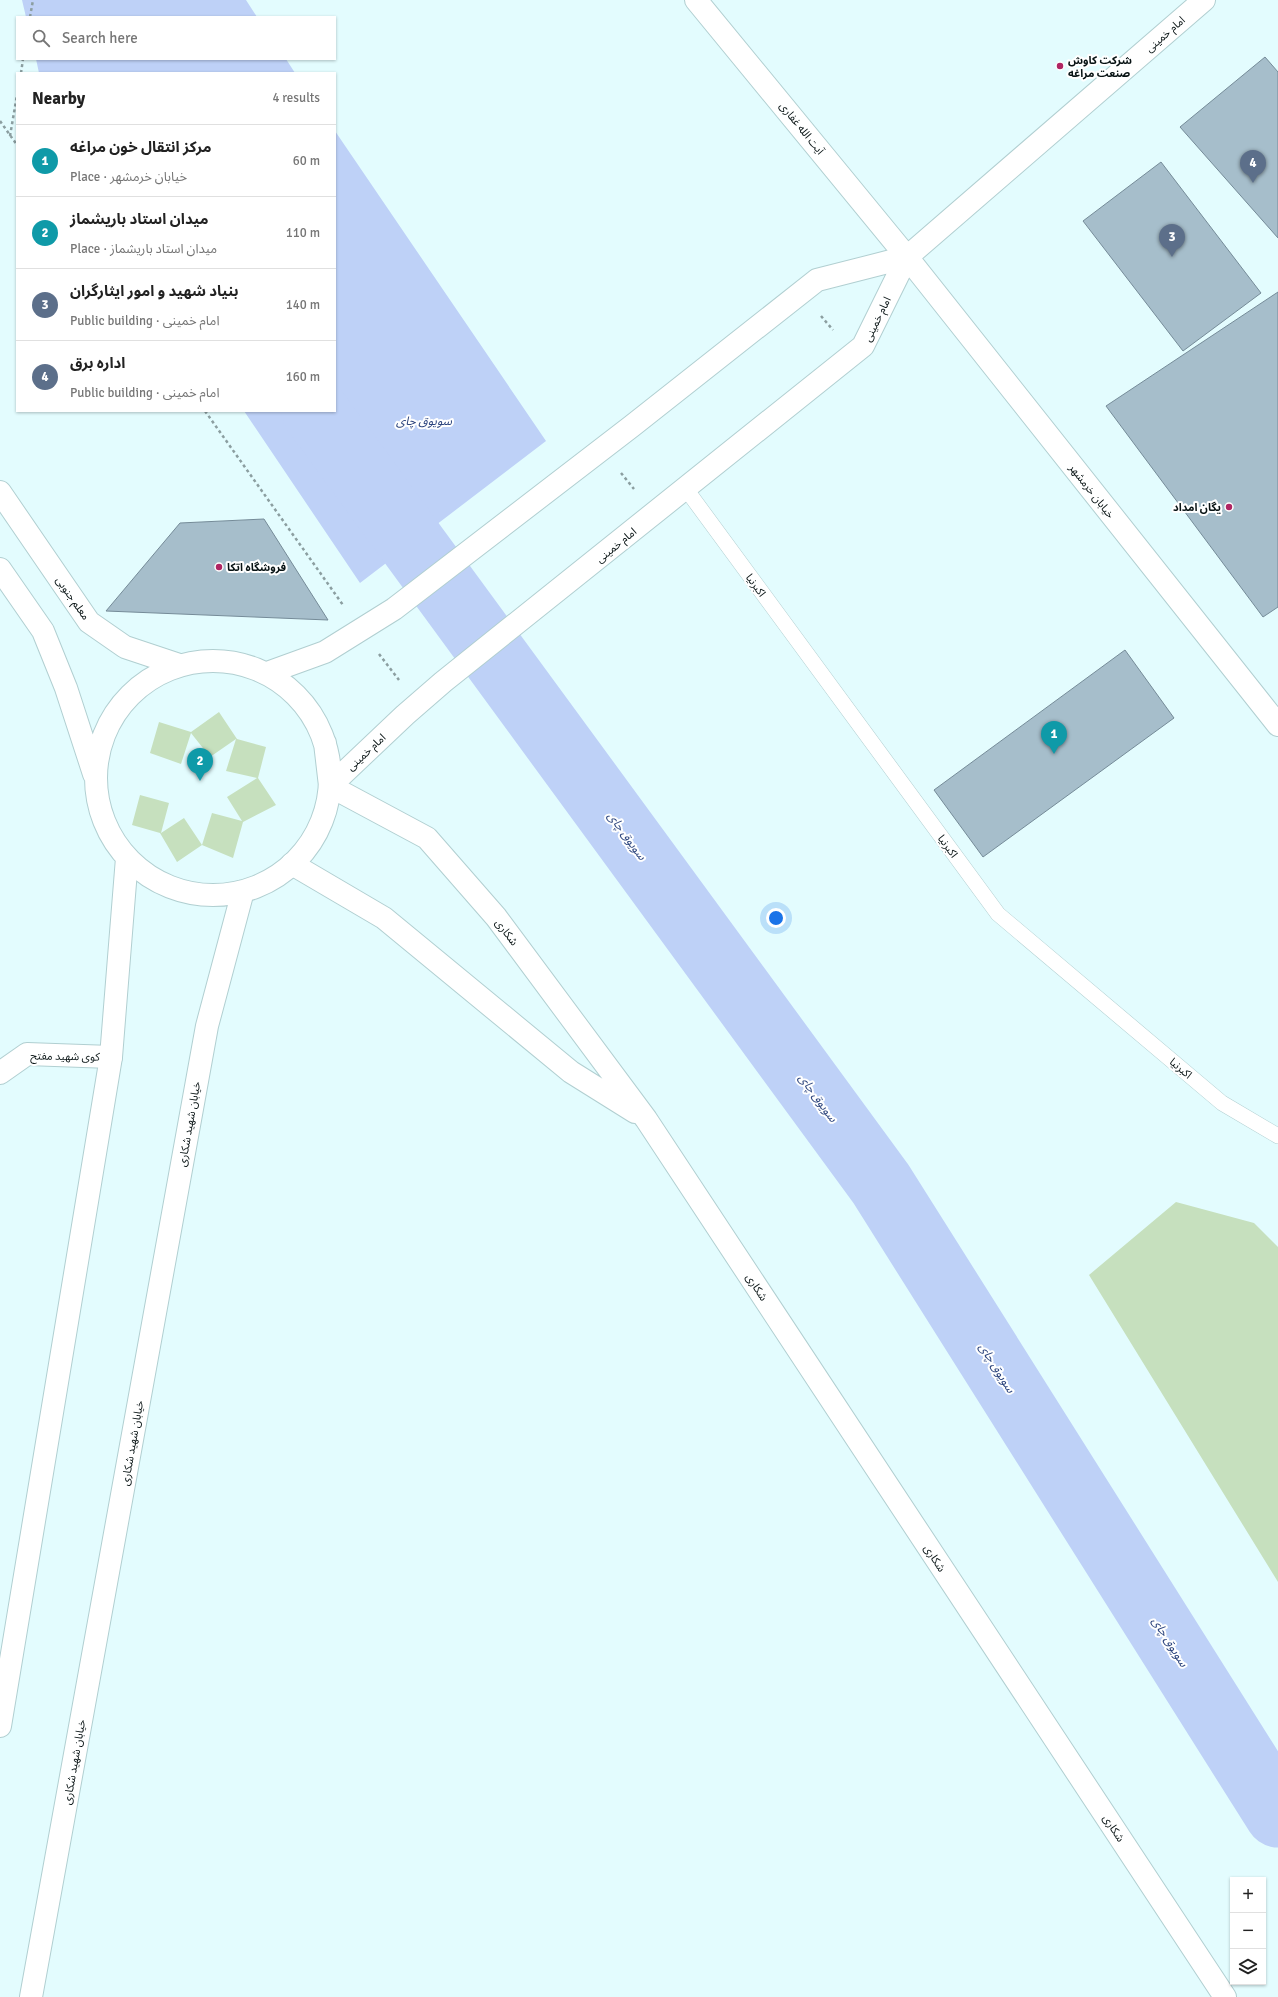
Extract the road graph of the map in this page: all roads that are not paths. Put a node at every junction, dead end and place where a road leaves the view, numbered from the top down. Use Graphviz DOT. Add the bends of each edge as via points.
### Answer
graph roads {
  1 [pos="696,0"];
  2 [pos="1204,0"];
  3 [pos="907,257"];
  4 [pos="686,489"];
  5 [pos="0,492"];
  6 [pos="0,569"];
  7 [pos="179,665"];
  8 [pos="267,673"];
  9 [pos="1278,726"];
  10 [pos="95,775"];
  11 [pos="330,786"];
  12 [pos="127,858"];
  13 [pos="292,864"];
  14 [pos="243,891"];
  15 [pos="111,1057"];
  16 [pos="0,1073"];
  17 [pos="646,1119"];
  18 [pos="1278,1136"];
  19 [pos="0,1726"];
  20 [pos="35,1995"];
  21 [pos="1225,1997"];
  1 -- 3 [label="street, آیت الله غفاری"];
  2 -- 3 [label="street, امام خمینی"];
  3 -- 4 [label="street, امام خمینی" via="863,346"];
  3 -- 8 [label="street, امام خمینی" via="817,280 394,609 325,652"];
  3 -- 9 [label="street, خیابان خرمشهر"];
  4 -- 11 [label="street, امام خمینی" via="443,682"];
  4 -- 18 [label="lane, اکبرنیا" via="998,914 1222,1103"];
  5 -- 7 [label="street, معلم جنوبی" via="89,622 125,647"];
  6 -- 10 [label="street" via="43,631 66,688"];
  7 -- 8 [label="street" via="224,660"];
  7 -- 10 [label="street" via="146,681 119,706 102,739"];
  8 -- 11 [label="street" via="292,690 312,714 325,743"];
  10 -- 12 [label="street" via="98,806 109,834"];
  11 -- 13 [label="street" via="319,828"];
  11 -- 17 [label="street, شکاری" via="427,838 496,917"];
  12 -- 14 [label="street" via="151,878 180,891 212,895"];
  12 -- 15 [label="street"];
  13 -- 14 [label="street" via="269,880"];
  13 -- 17 [label="street, شکاری" via="384,918 571,1072"];
  14 -- 20 [label="street, خیابان شهید شکاری" via="207,1026"];
  15 -- 16 [label="street, کوی شهید مفتح" via="27,1054"];
  15 -- 19 [label="street"];
  17 -- 21 [label="street, شکاری"];
}
